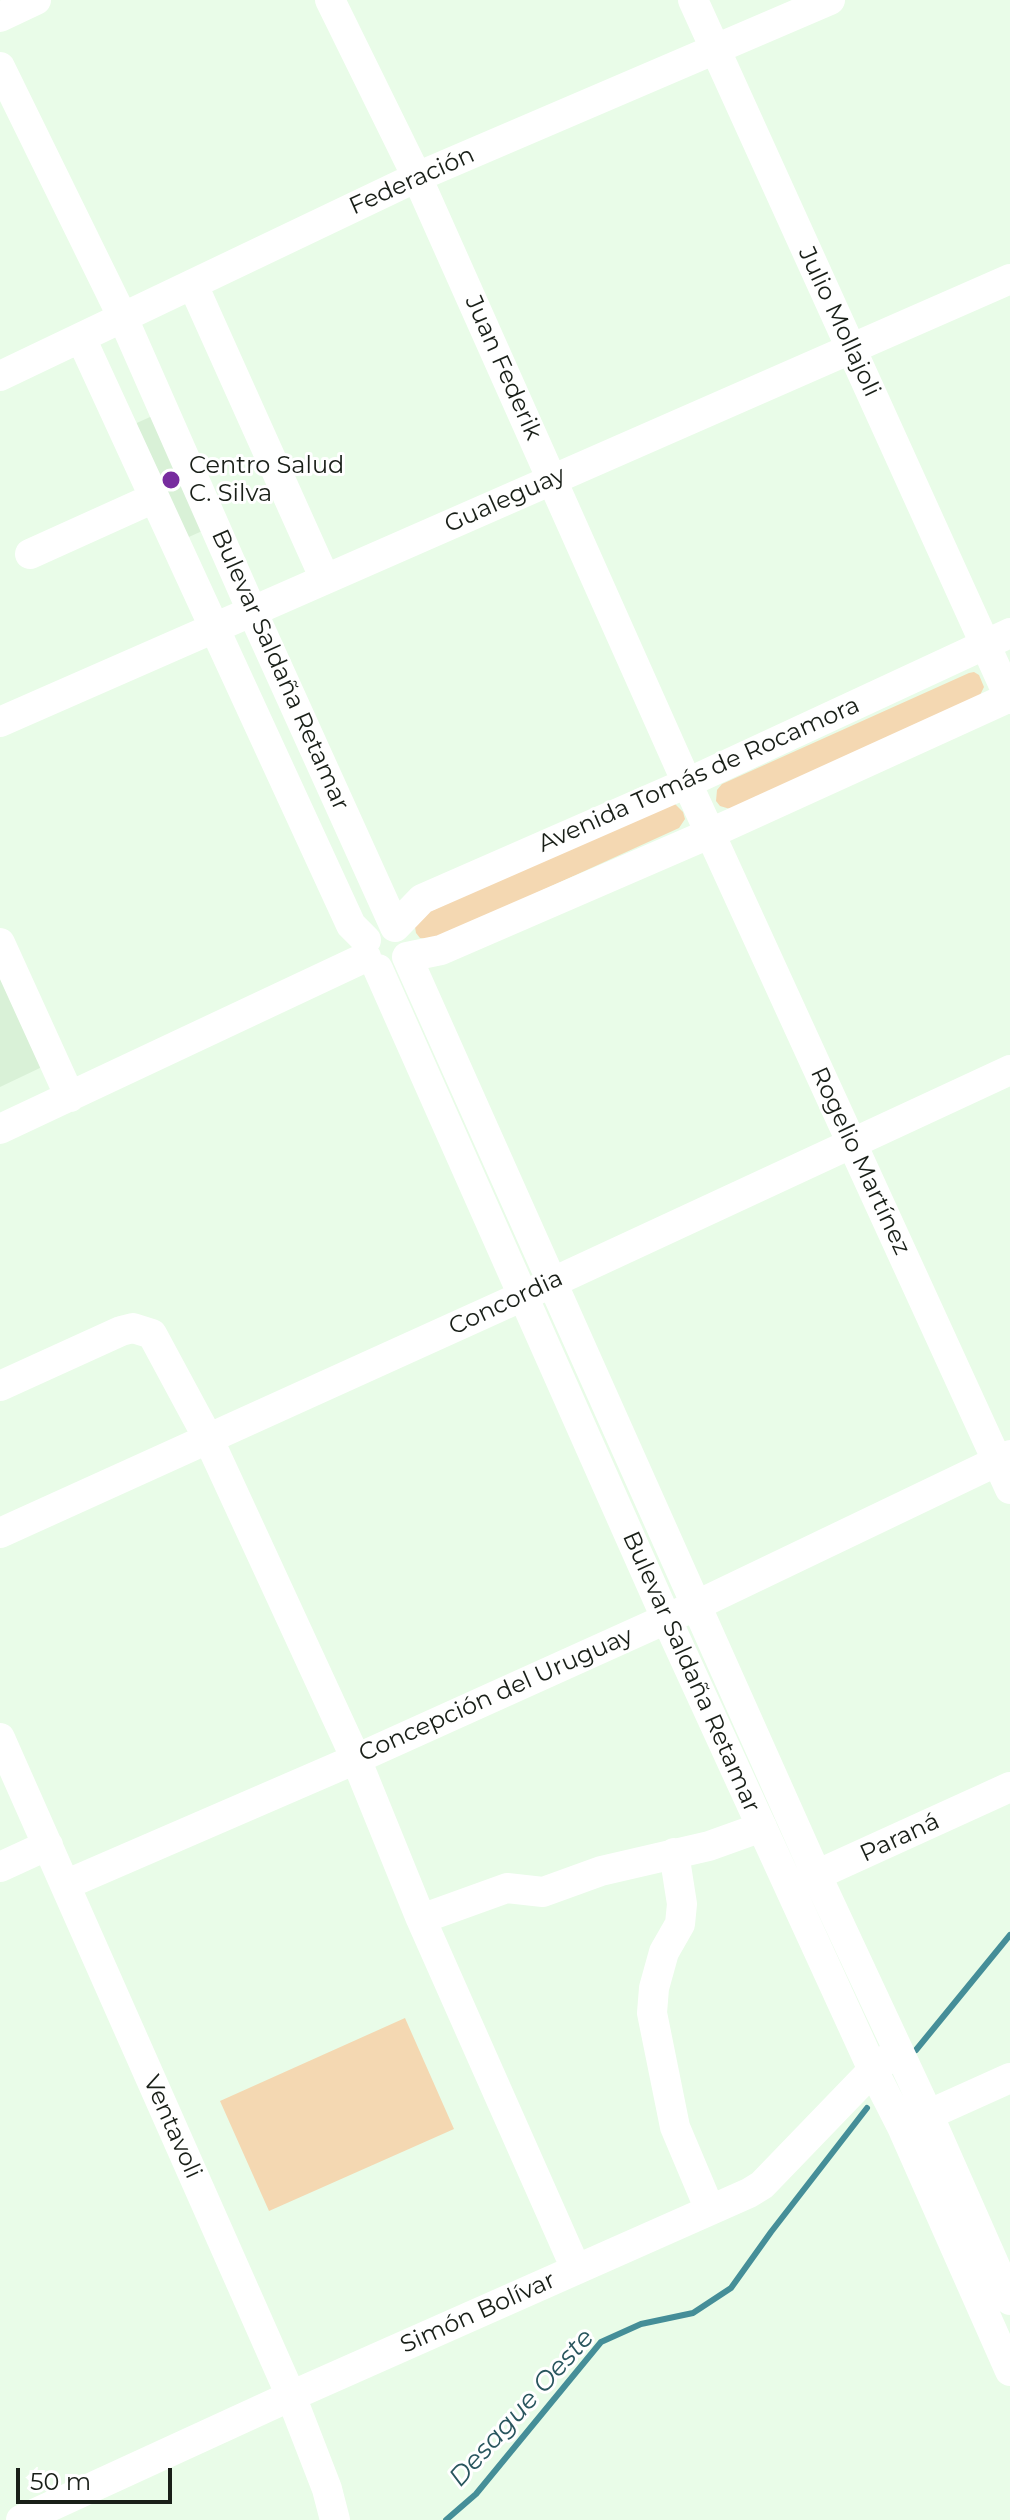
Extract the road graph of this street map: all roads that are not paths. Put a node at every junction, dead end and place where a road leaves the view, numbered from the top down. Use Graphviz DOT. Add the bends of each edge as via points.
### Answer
graph roads {
  1 [pos="36,0"];
  2 [pos="330,0"];
  3 [pos="693,0"];
  4 [pos="830,0"];
  5 [pos="0,17"];
  6 [pos="715,51"];
  7 [pos="0,67"];
  8 [pos="417,177"];
  9 [pos="1010,279"];
  10 [pos="193,285"];
  11 [pos="123,318"];
  12 [pos="81,338"];
  13 [pos="852,348"];
  14 [pos="0,376"];
  15 [pos="553,479"];
  16 [pos="154,498"];
  17 [pos="30,554"];
  18 [pos="325,579"];
  19 [pos="252,611"];
  20 [pos="214,628"];
  21 [pos="998,639"];
  22 [pos="1010,698"];
  23 [pos="0,722"];
  24 [pos="687,783"];
  25 [pos="711,833"];
  26 [pos="395,927"];
  27 [pos="0,943"];
  28 [pos="370,956"];
  29 [pos="407,957"];
  30 [pos="1010,1070"];
  31 [pos="70,1097"];
  32 [pos="0,1129"];
  33 [pos="851,1142"];
  34 [pos="553,1281"];
  35 [pos="523,1296"];
  36 [pos="0,1386"];
  37 [pos="208,1438"];
  38 [pos="1004,1458"];
  39 [pos="1010,1489"];
  40 [pos="0,1533"];
  41 [pos="697,1605"];
  42 [pos="666,1618"];
  43 [pos="0,1738"];
  44 [pos="356,1759"];
  45 [pos="1010,1787"];
  46 [pos="762,1827"];
  47 [pos="48,1845"];
  48 [pos="674,1853"];
  49 [pos="0,1867"];
  50 [pos="803,1882"];
  51 [pos="65,1885"];
  52 [pos="421,1919"];
  53 [pos="898,2051"];
  54 [pos="873,2070"];
  55 [pos="1010,2078"];
  56 [pos="915,2121"];
  57 [pos="710,2210"];
  58 [pos="576,2269"];
  59 [pos="1010,2300"];
  60 [pos="1010,2371"];
  61 [pos="291,2396"];
  62 [pos="21,2520"];
  63 [pos="335,2520"];
  1 -- 5 [label="street"];
  2 -- 8 [label="street, Juan Federik"];
  3 -- 6 [label="street, Julio Mollajoli"];
  4 -- 6 [label="street, Federación"];
  6 -- 8 [label="street, Federación"];
  6 -- 13 [label="street, Julio Mollajoli"];
  7 -- 11 [label="street, Bulevar Saldaña Retamar"];
  8 -- 10 [label="street, Federación"];
  8 -- 15 [label="street, Juan Federik"];
  9 -- 13 [label="street, Gualeguay"];
  10 -- 11 [label="street, Federación"];
  10 -- 18 [label="street"];
  11 -- 12 [label="street, Federación"];
  11 -- 19 [label="street, Bulevar Saldaña Retamar"];
  12 -- 14 [label="street, Federación"];
  12 -- 16 [label="street, Bulevar Saldaña Retamar"];
  13 -- 15 [label="street, Gualeguay"];
  13 -- 21 [label="street, Julio Mollajoli"];
  15 -- 18 [label="street, Gualeguay"];
  15 -- 24 [label="street, Juan Federik"];
  16 -- 17 [label="street"];
  16 -- 20 [label="street, Bulevar Saldaña Retamar"];
  18 -- 19 [label="street, Gualeguay"];
  19 -- 20 [label="street, Gualeguay"];
  19 -- 26 [label="street, Bulevar Saldaña Retamar"];
  20 -- 23 [label="street, Gualeguay"];
  20 -- 28 [label="street, Bulevar Saldaña Retamar"];
  21 -- 22 [label="street, Julio Mollajoli"];
  21 -- 24 [label="street, Avenida Tomás de Rocamora"];
  22 -- 25 [label="street"];
  24 -- 25 [label="street, Rogelio Martínez"];
  24 -- 26 [label="street, Avenida Tomás de Rocamora" via="422,899"];
  25 -- 29 [label="street" via="441,950"];
  25 -- 33 [label="street, Rogelio Martínez"];
  26 -- 28 [label="street" via="377,928"];
  26 -- 29 [label="street, Bulevar Saldaña Retamar" via="407,939"];
  27 -- 31 [label="street"];
  28 -- 29 [label="street" via="396,969"];
  28 -- 31 [label="street"];
  28 -- 35 [label="street, Bulevar Saldaña Retamar"];
  29 -- 34 [label="street, Bulevar Saldaña Retamar"];
  30 -- 33 [label="street, Concordia"];
  31 -- 32 [label="street"];
  33 -- 34 [label="street, Concordia"];
  33 -- 38 [label="street, Rogelio Martínez"];
  34 -- 35 [label="street, Concordia"];
  34 -- 41 [label="street, Bulevar Saldaña Retamar"];
  35 -- 37 [label="street, Concordia"];
  35 -- 42 [label="street, Bulevar Saldaña Retamar"];
  36 -- 37 [label="street" via="133,1328 152,1334"];
  37 -- 40 [label="street, Concordia"];
  37 -- 44 [label="street"];
  38 -- 39 [label="street, Rogelio Martínez"];
  38 -- 41 [label="street, Concepción del Uruguay"];
  41 -- 42 [label="street, Concepción del Uruguay"];
  41 -- 50 [label="street, Bulevar Saldaña Retamar"];
  42 -- 44 [label="street, Concepción del Uruguay"];
  42 -- 46 [label="street, Bulevar Saldaña Retamar"];
  43 -- 47 [label="street, Ventavoli"];
  44 -- 51 [label="street, Concepción del Uruguay"];
  44 -- 52 [label="street"];
  45 -- 50 [label="street, Paraná"];
  46 -- 48 [label="street"];
  46 -- 50 [label="street, Bulevar Saldaña Retamar"];
  47 -- 49 [label="street"];
  47 -- 51 [label="street, Ventavoli"];
  48 -- 52 [label="street" via="543,1892 507,1888"];
  48 -- 57 [label="street" via="680,1924 664,1952 652,2013 675,2127"];
  50 -- 53 [label="street, Bulevar Saldaña Retamar"];
  50 -- 54 [label="street, Bulevar Saldaña Retamar"];
  51 -- 61 [label="street, Ventavoli"];
  52 -- 58 [label="street"];
  53 -- 54 [label="street, Simón Bolívar"];
  53 -- 56 [label="street, Bulevar Saldaña Retamar"];
  54 -- 56 [label="street, Bulevar Saldaña Retamar"];
  54 -- 57 [label="street, Simón Bolívar" via="762,2185"];
  55 -- 56 [label="street"];
  56 -- 59 [label="street, Bulevar Saldaña Retamar"];
  56 -- 60 [label="street, Bulevar Saldaña Retamar"];
  57 -- 58 [label="street, Simón Bolívar"];
  58 -- 61 [label="street, Simón Bolívar"];
  61 -- 62 [label="street, Simón Bolívar"];
  61 -- 63 [label="street, Ventavoli"];
}
